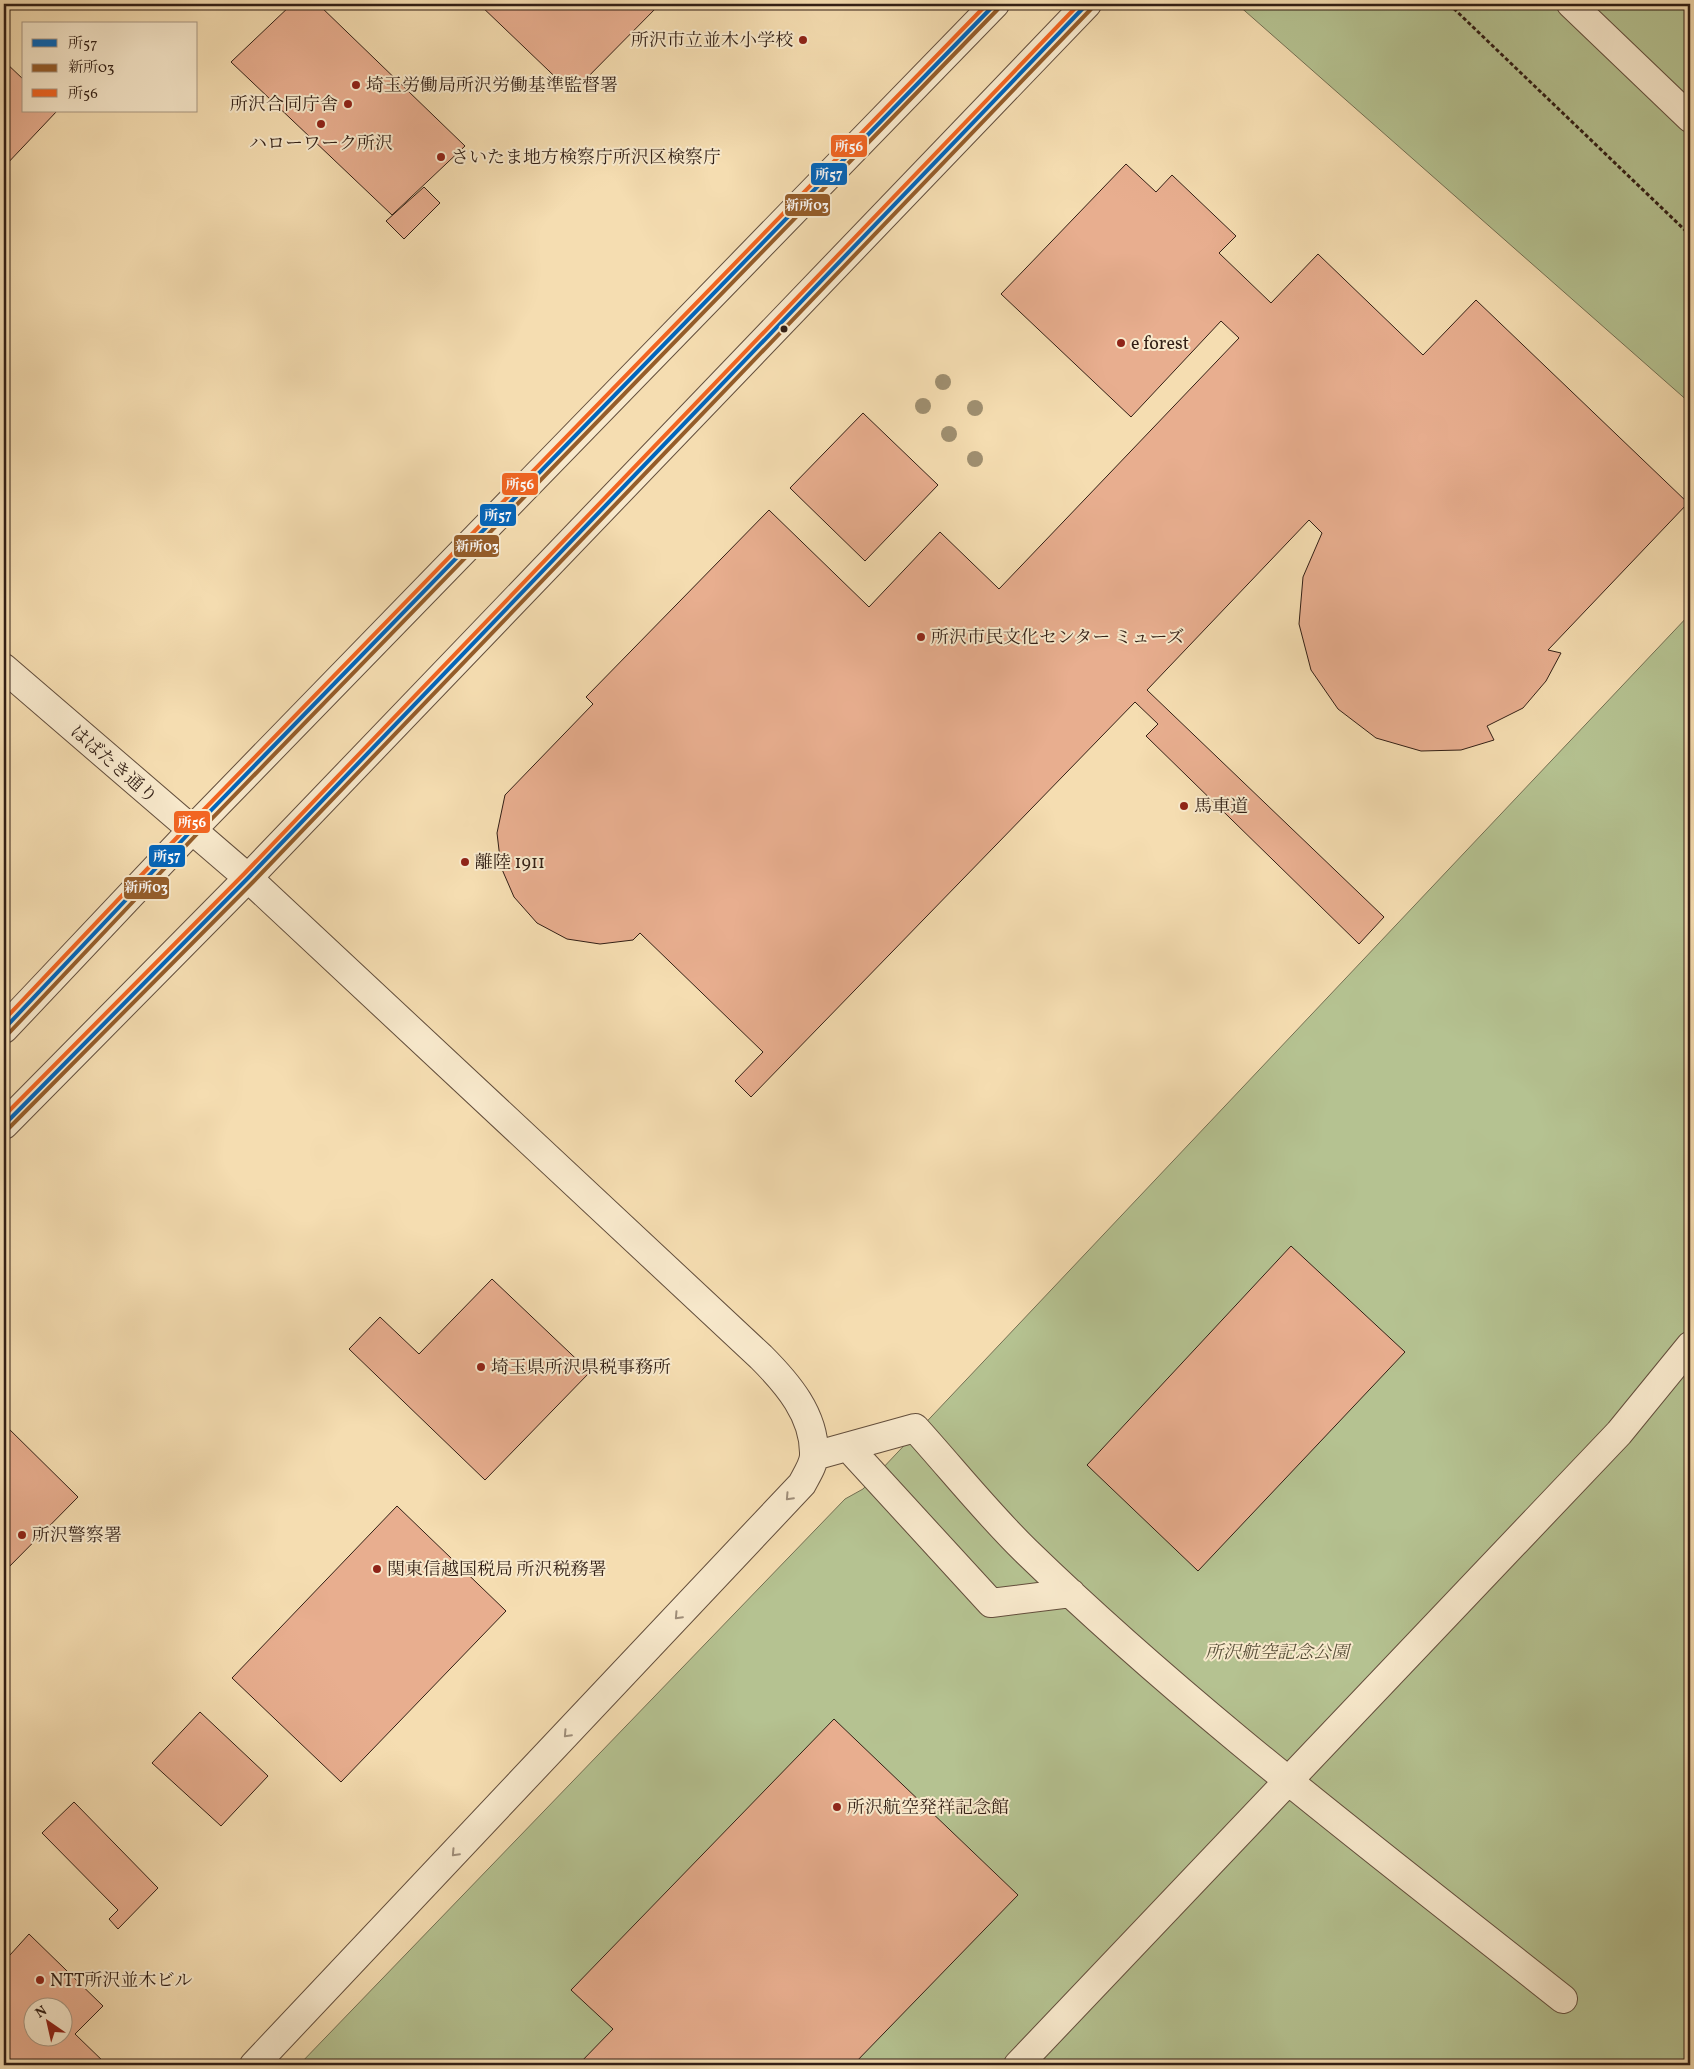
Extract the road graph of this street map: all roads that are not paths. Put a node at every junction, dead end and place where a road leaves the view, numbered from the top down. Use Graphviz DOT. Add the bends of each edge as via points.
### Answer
graph roads {
  1 [pos="995,4"];
  2 [pos="1087,4"];
  3 [pos="1572,4"];
  4 [pos="1690,118"];
  5 [pos="4,668"];
  6 [pos="192,831"];
  7 [pos="248,878"];
  8 [pos="4,1029"];
  9 [pos="4,1125"];
  10 [pos="1690,1346"];
  11 [pos="848,1447"];
  12 [pos="814,1456"];
  13 [pos="1071,1593"];
  14 [pos="1288,1780"];
  15 [pos="1563,1999"];
  16 [pos="254,2065"];
  17 [pos="1018,2065"];
  1 -- 6 [label="street"];
  2 -- 7 [label="street"];
  3 -- 4 [label="street"];
  5 -- 6 [label="street, はばたき通り"];
  6 -- 7 [label="street, はばたき通り"];
  6 -- 8 [label="street"];
  7 -- 9 [label="street"];
  7 -- 12 [label="street, はばたき通り" via="784,1380 810,1429"];
  10 -- 14 [label="street" via="1619,1433"];
  11 -- 12 [label="street"];
  11 -- 13 [label="street" via="991,1603"];
  11 -- 13 [label="street" via="916,1428 1024,1549"];
  12 -- 16 [label="street, one-way" via="802,1484"];
  13 -- 14 [label="street"];
  14 -- 15 [label="street"];
  14 -- 17 [label="street"];
}
